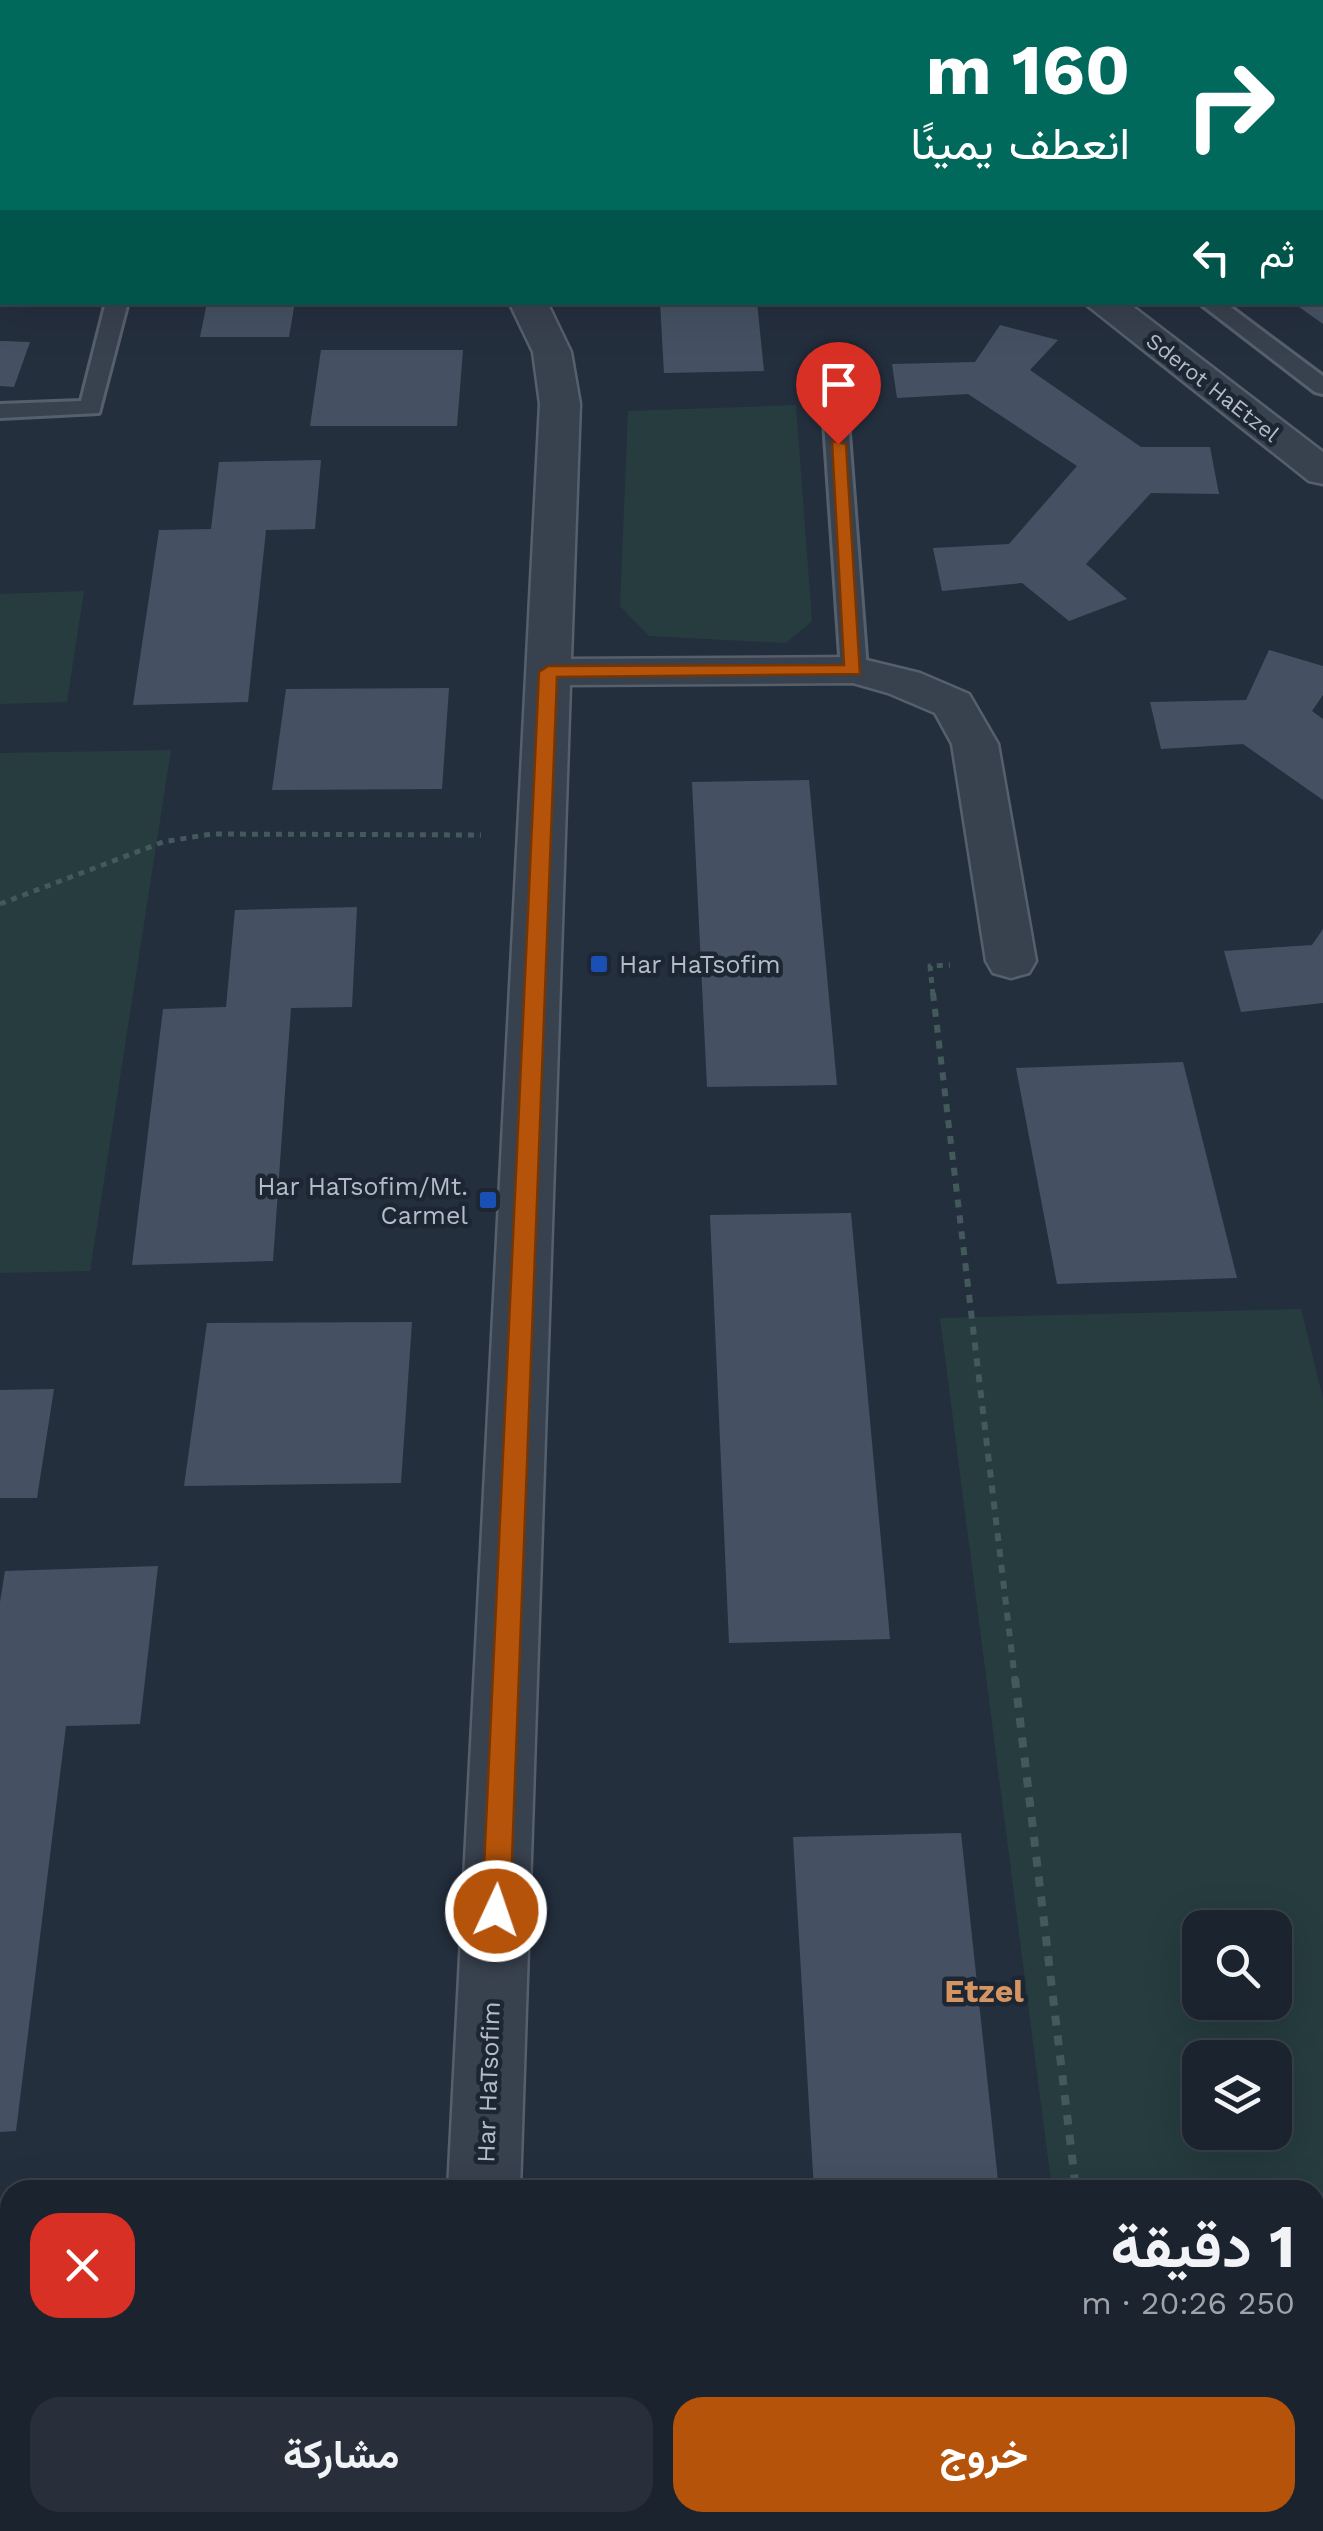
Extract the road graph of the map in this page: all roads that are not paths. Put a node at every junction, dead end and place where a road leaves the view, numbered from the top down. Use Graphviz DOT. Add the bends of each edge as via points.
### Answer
graph roads {
  1 [pos="116,305"];
  2 [pos="529,305"];
  3 [pos="1106,305"];
  4 [pos="1213,305"];
  5 [pos="1323,387"];
  6 [pos="835,407"];
  7 [pos="0,411"];
  8 [pos="1323,472"];
  9 [pos="854,670"];
  10 [pos="548,672"];
  11 [pos="1011,961"];
  12 [pos="484,2180"];
  1 -- 7 [label="lane" via="92,408"];
  2 -- 10 [label="street, Har HaTsofim" via="552,352 560,404"];
  3 -- 8 [label="street, Sderot HaEtzel"];
  4 -- 5 [label="lane"];
  6 -- 9 [label="lane"];
  9 -- 10 [label="street"];
  9 -- 11 [label="street" via="953,704 975,744"];
  10 -- 12 [label="street, Har HaTsofim"];
}
